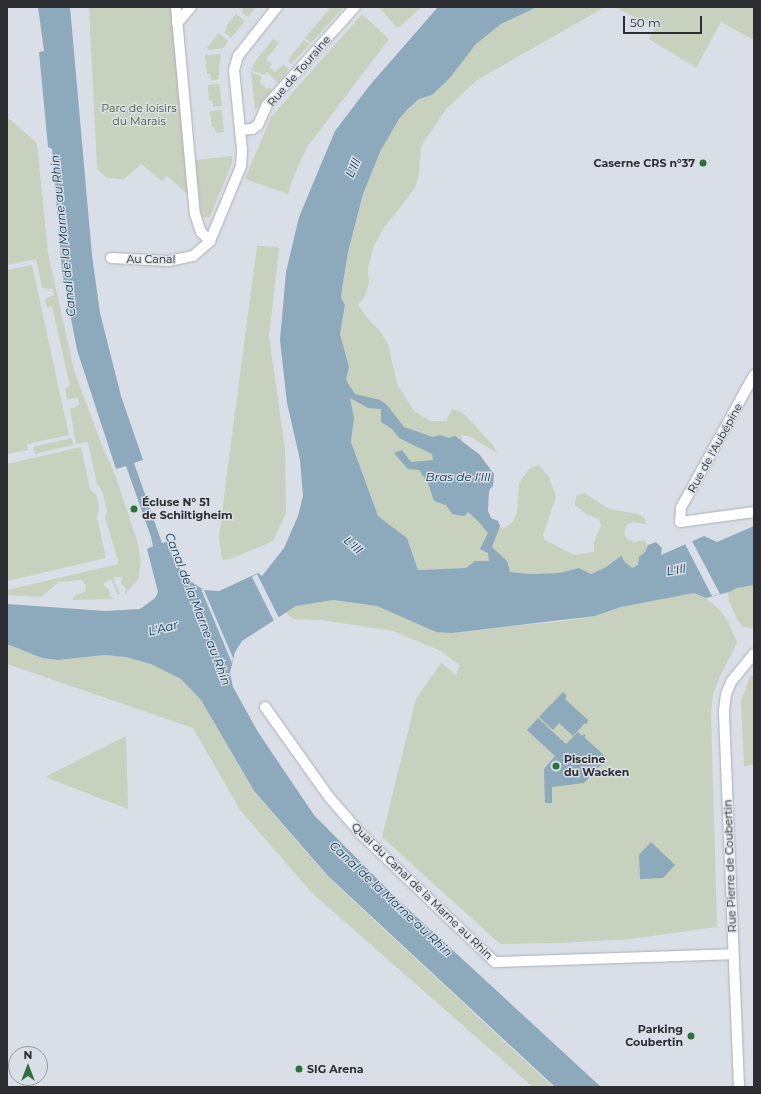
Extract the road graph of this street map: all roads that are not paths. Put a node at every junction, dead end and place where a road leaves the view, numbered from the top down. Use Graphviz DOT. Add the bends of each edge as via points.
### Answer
graph roads {
  1 [pos="176,7"];
  2 [pos="190,7"];
  3 [pos="277,7"];
  4 [pos="355,7"];
  5 [pos="177,23"];
  6 [pos="240,130"];
  7 [pos="210,241"];
  8 [pos="111,258"];
  9 [pos="754,375"];
  10 [pos="754,512"];
  11 [pos="754,654"];
  12 [pos="265,707"];
  13 [pos="733,954"];
  14 [pos="739,1087"];
  1 -- 5 [label="street"];
  2 -- 5 [label="street"];
  3 -- 6 [label="street" via="238,56 234,70"];
  4 -- 6 [label="street, Rue de Touraine" via="267,105 258,125 252,129"];
  5 -- 7 [label="street" via="195,214 201,232"];
  6 -- 7 [label="street" via="241,166"];
  7 -- 8 [label="street, Au Canal" via="194,256 169,261"];
  9 -- 10 [label="street, Rue de l'Aubépine" via="681,508 680,522"];
  11 -- 13 [label="street, Rue Pierre de Coubertin" via="731,682 724,710"];
  12 -- 13 [label="street, Quai du Canal de la Marne au Rhin" via="324,791 361,834 495,962"];
  13 -- 14 [label="street, Rue Pierre de Coubertin"];
}
